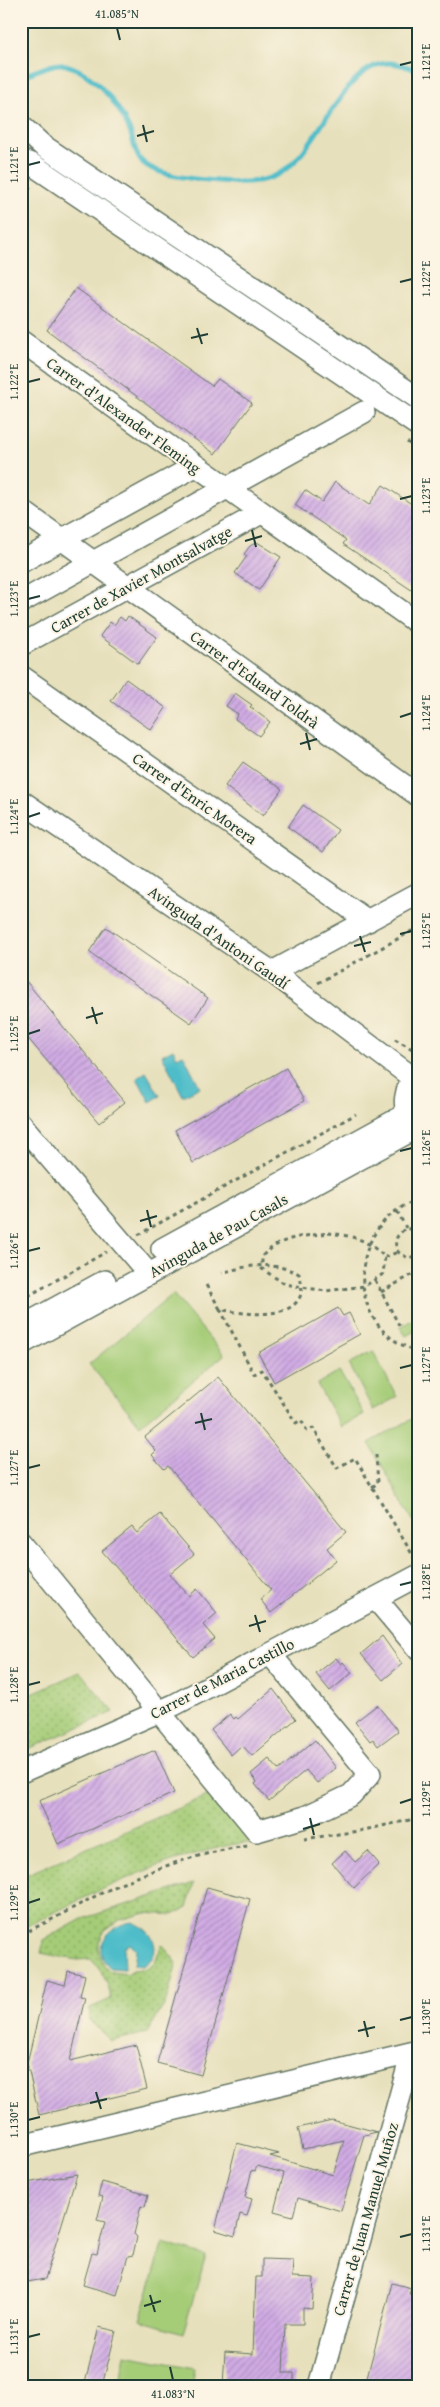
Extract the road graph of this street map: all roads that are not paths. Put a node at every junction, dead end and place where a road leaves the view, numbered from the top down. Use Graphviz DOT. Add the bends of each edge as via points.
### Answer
graph roads {
  1 [pos="21,126"];
  2 [pos="21,160"];
  3 [pos="21,341"];
  4 [pos="419,399"];
  5 [pos="364,412"];
  6 [pos="419,426"];
  7 [pos="170,448"];
  8 [pos="195,466"];
  9 [pos="167,482"];
  10 [pos="226,488"];
  11 [pos="261,513"];
  12 [pos="29,516"];
  13 [pos="62,540"];
  14 [pos="27,559"];
  15 [pos="92,562"];
  16 [pos="154,571"];
  17 [pos="126,586"];
  18 [pos="21,602"];
  19 [pos="149,603"];
  20 [pos="419,624"];
  21 [pos="24,644"];
  22 [pos="22,676"];
  23 [pos="419,796"];
  24 [pos="25,809"];
  25 [pos="419,893"];
  26 [pos="347,906"];
  27 [pos="368,921"];
  28 [pos="342,935"];
  29 [pos="272,972"];
  30 [pos="416,1075"];
  31 [pos="21,1124"];
  32 [pos="414,1124"];
  33 [pos="143,1268"];
  34 [pos="21,1327"];
  35 [pos="21,1344"];
  36 [pos="21,1543"];
  37 [pos="419,1575"];
  38 [pos="376,1599"];
  39 [pos="419,1650"];
  40 [pos="271,1655"];
  41 [pos="160,1711"];
  42 [pos="21,1772"];
  43 [pos="415,2052"];
  44 [pos="21,2146"];
  45 [pos="319,2386"];
  1 -- 4 [label="street" via="42,145"];
  2 -- 6 [label="street" via="33,165"];
  3 -- 7 [label="street, Carrer d'Alexander Fleming"];
  5 -- 10 [label="street"];
  7 -- 8 [label="street, Carrer d'Alexander Fleming"];
  7 -- 9 [label="street"];
  8 -- 9 [label="street"];
  8 -- 10 [label="street, Carrer d'Alexander Fleming"];
  9 -- 13 [label="street"];
  10 -- 11 [label="street, Carrer d'Alexander Fleming"];
  10 -- 15 [label="street"];
  11 -- 16 [label="street, Carrer de Xavier Montsalvatge"];
  11 -- 20 [label="street, Carrer d'Alexander Fleming"];
  12 -- 13 [label="street, Carrer d'Eduard Toldrà"];
  12 -- 14 [label="street"];
  13 -- 14 [label="street"];
  13 -- 15 [label="street, Carrer d'Eduard Toldrà"];
  15 -- 17 [label="street, Carrer d'Eduard Toldrà"];
  15 -- 18 [label="street"];
  16 -- 17 [label="street, Carrer de Xavier Montsalvatge"];
  16 -- 19 [label="street"];
  17 -- 19 [label="street, Carrer d'Eduard Toldrà"];
  17 -- 21 [label="street, Carrer de Xavier Montsalvatge"];
  19 -- 23 [label="street, Carrer d'Eduard Toldrà"];
  21 -- 22 [label="street"];
  22 -- 26 [label="street, Carrer d'Enric Morera"];
  24 -- 29 [label="street, Avinguda d'Antoni Gaudí"];
  25 -- 27 [label="street"];
  26 -- 27 [label="street, Carrer d'Enric Morera"];
  26 -- 28 [label="street"];
  27 -- 28 [label="street"];
  28 -- 29 [label="street"];
  29 -- 30 [label="street, Avinguda d'Antoni Gaudí"];
  30 -- 32 [label="street" via="406,1091"];
  31 -- 33 [label="street"];
  32 -- 33 [label="street, Avinguda de Pau Casals"];
  33 -- 34 [label="street, Avinguda de Pau Casals"];
  33 -- 35 [label="street, Avinguda de Pau Casals"];
  36 -- 41 [label="street"];
  37 -- 38 [label="street, Carrer de Maria Castillo"];
  38 -- 39 [label="street"];
  38 -- 40 [label="street, Carrer de Maria Castillo"];
  40 -- 41 [label="street, Carrer de Maria Castillo"];
  40 -- 41 [label="street" via="370,1774 351,1795 264,1837"];
  41 -- 42 [label="street, Carrer de Maria Castillo"];
  43 -- 44 [label="street"];
  43 -- 45 [label="street, Carrer de Juan Manuel Muñoz"];
}
